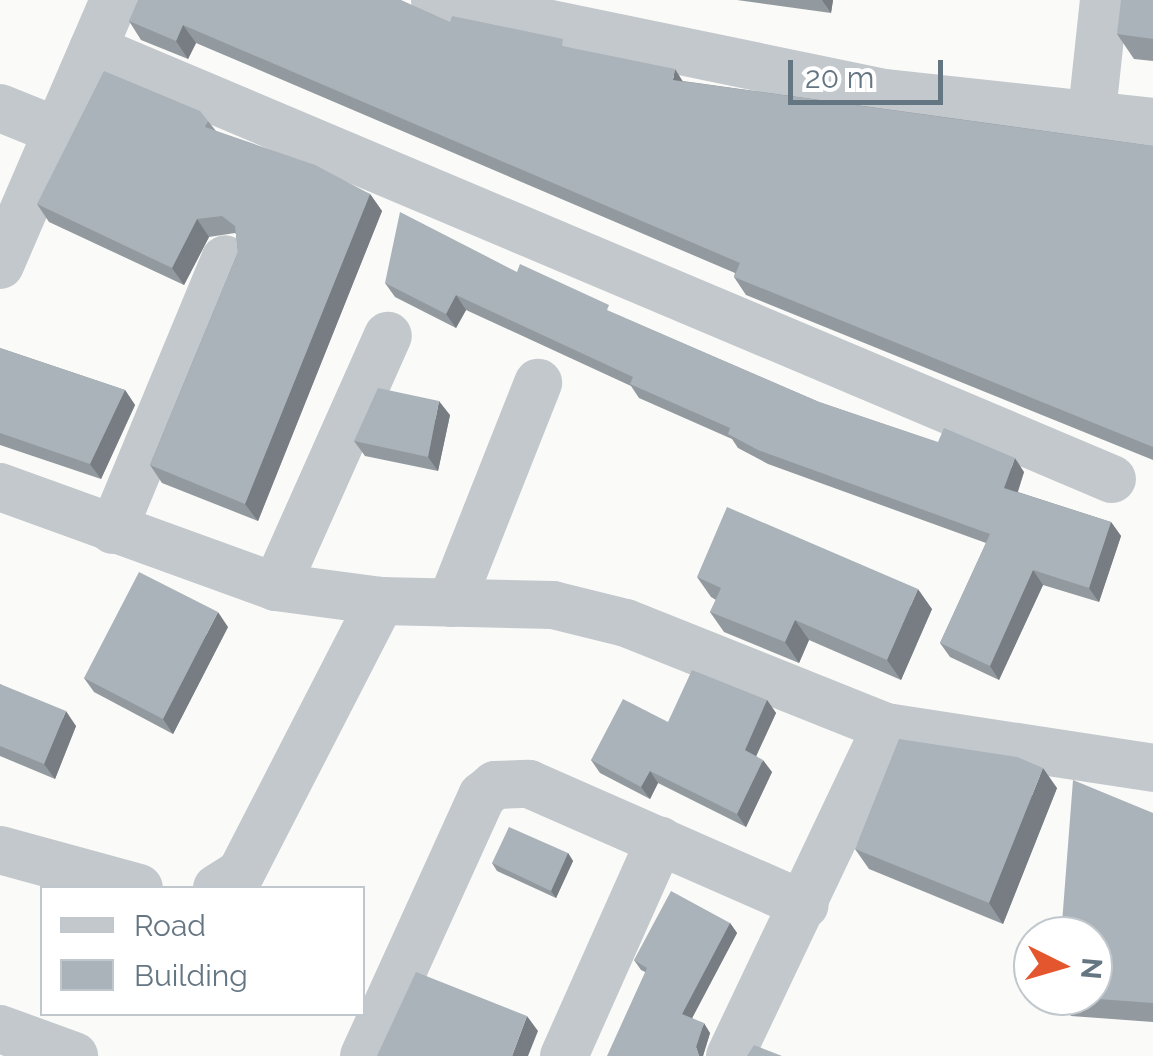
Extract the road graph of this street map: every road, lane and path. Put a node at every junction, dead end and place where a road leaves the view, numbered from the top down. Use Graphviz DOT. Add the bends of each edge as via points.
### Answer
graph roads {
  1 [pos="114,0"];
  2 [pos="436,0"];
  3 [pos="1104,0"];
  4 [pos="92,49"];
  5 [pos="0,108"];
  6 [pos="1092,112"];
  7 [pos="1153,122"];
  8 [pos="56,130"];
  9 [pos="225,259"];
  10 [pos="0,265"];
  11 [pos="388,336"];
  12 [pos="538,383"];
  13 [pos="1112,479"];
  14 [pos="0,486"];
  15 [pos="113,530"];
  16 [pos="276,588"];
  17 [pos="381,601"];
  18 [pos="451,603"];
  19 [pos="886,727"];
  20 [pos="1153,768"];
  21 [pos="660,840"];
  22 [pos="0,850"];
  23 [pos="132,886"];
  24 [pos="221,886"];
  25 [pos="805,904"];
  26 [pos="0,1029"];
  27 [pos="74,1056"];
  28 [pos="364,1056"];
  29 [pos="564,1056"];
  30 [pos="730,1056"];
  1 -- 4 [label="street"];
  2 -- 6 [label="street" via="886,94"];
  3 -- 6 [label="street"];
  4 -- 8 [label="street"];
  4 -- 13 [label="street"];
  5 -- 8 [label="street"];
  6 -- 7 [label="street"];
  8 -- 10 [label="street"];
  9 -- 15 [label="street"];
  11 -- 16 [label="street"];
  12 -- 18 [label="street"];
  14 -- 15 [label="street"];
  15 -- 16 [label="street"];
  16 -- 17 [label="street"];
  17 -- 18 [label="street"];
  17 -- 24 [label="street" via="241,873"];
  18 -- 19 [label="street" via="553,605 626,623"];
  19 -- 20 [label="street"];
  19 -- 25 [label="street"];
  21 -- 25 [label="street"];
  21 -- 28 [label="street" via="529,784 496,785 482,796"];
  21 -- 29 [label="street"];
  22 -- 23 [label="street"];
  25 -- 30 [label="street"];
  26 -- 27 [label="street"];
}
